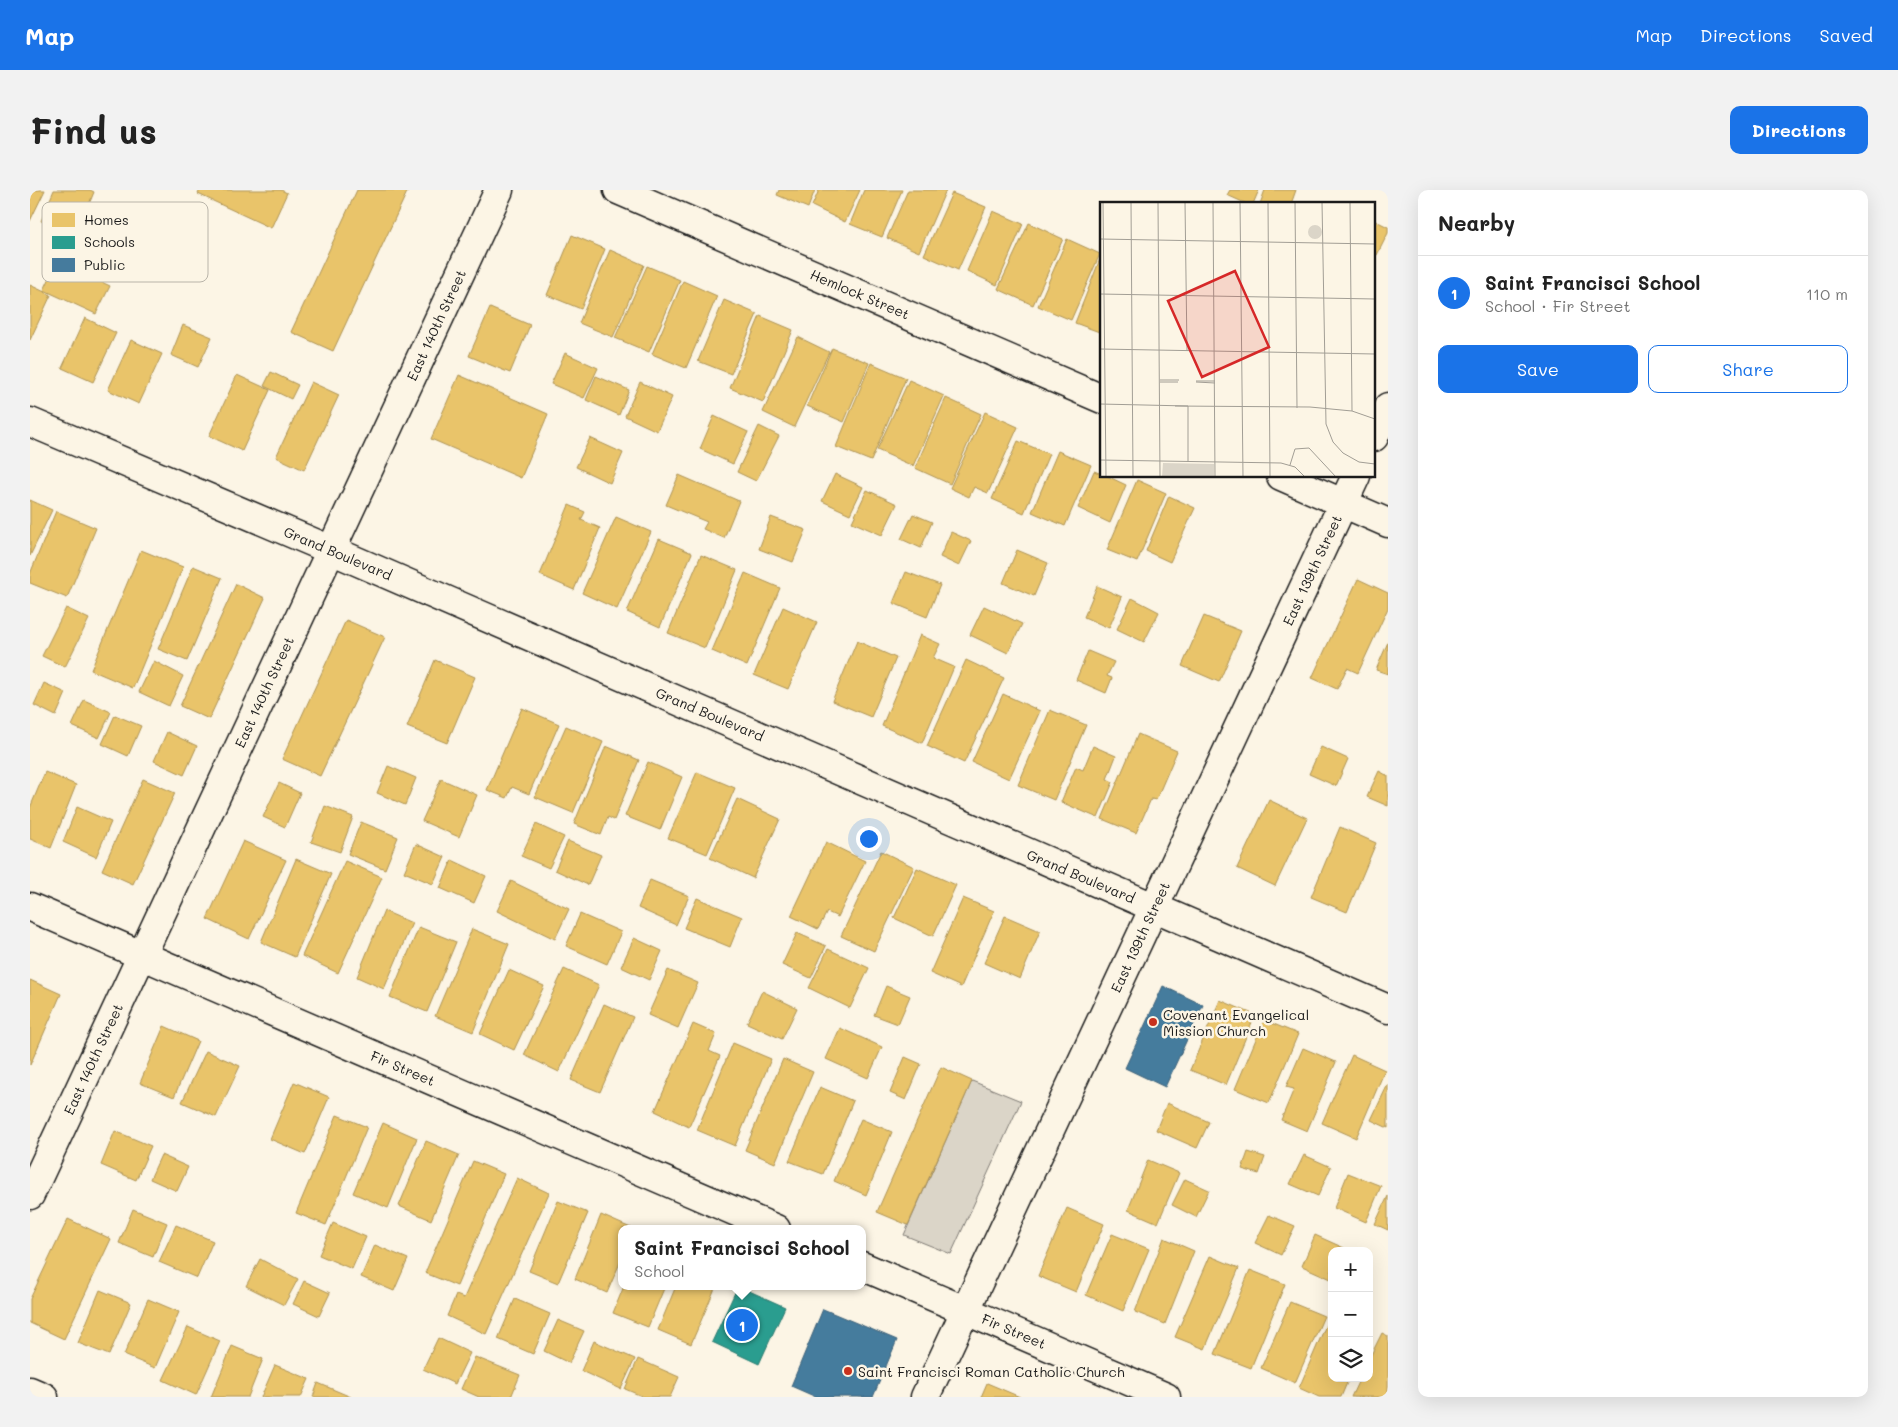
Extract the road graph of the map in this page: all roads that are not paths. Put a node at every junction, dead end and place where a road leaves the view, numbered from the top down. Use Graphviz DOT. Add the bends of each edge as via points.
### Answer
graph roads {
  1 [pos="499,190"];
  2 [pos="618,190"];
  3 [pos="1100,398"];
  4 [pos="1388,407"];
  5 [pos="30,422"];
  6 [pos="1376,433"];
  7 [pos="1286,478"];
  8 [pos="1355,478"];
  9 [pos="1343,503"];
  10 [pos="1388,523"];
  11 [pos="331,550"];
  12 [pos="30,907"];
  13 [pos="1154,907"];
  14 [pos="142,955"];
  15 [pos="1388,1009"];
  16 [pos="30,1195"];
  17 [pos="767,1225"];
  18 [pos="866,1268"];
  19 [pos="965,1310"];
  20 [pos="30,1391"];
  21 [pos="44,1397"];
  22 [pos="925,1397"];
  23 [pos="1166,1397"];
  1 -- 11 [label="street, East 140th Street"];
  2 -- 3 [label="street, Hemlock Street"];
  4 -- 6 [label="street"];
  5 -- 11 [label="street, Grand Boulevard"];
  7 -- 9 [label="street"];
  8 -- 9 [label="street, East 139th Street"];
  9 -- 10 [label="street"];
  9 -- 13 [label="street, East 139th Street"];
  11 -- 13 [label="street, Grand Boulevard"];
  11 -- 14 [label="street, East 140th Street"];
  12 -- 14 [label="street, Fir Street"];
  13 -- 15 [label="street, Grand Boulevard"];
  13 -- 19 [label="street, East 139th Street"];
  14 -- 16 [label="street, East 140th Street"];
  14 -- 17 [label="street, Fir Street"];
  18 -- 19 [label="street, Fir Street"];
  19 -- 22 [label="street, East 139th Street"];
  19 -- 23 [label="street, Fir Street"];
  20 -- 21 [label="street"];
}
